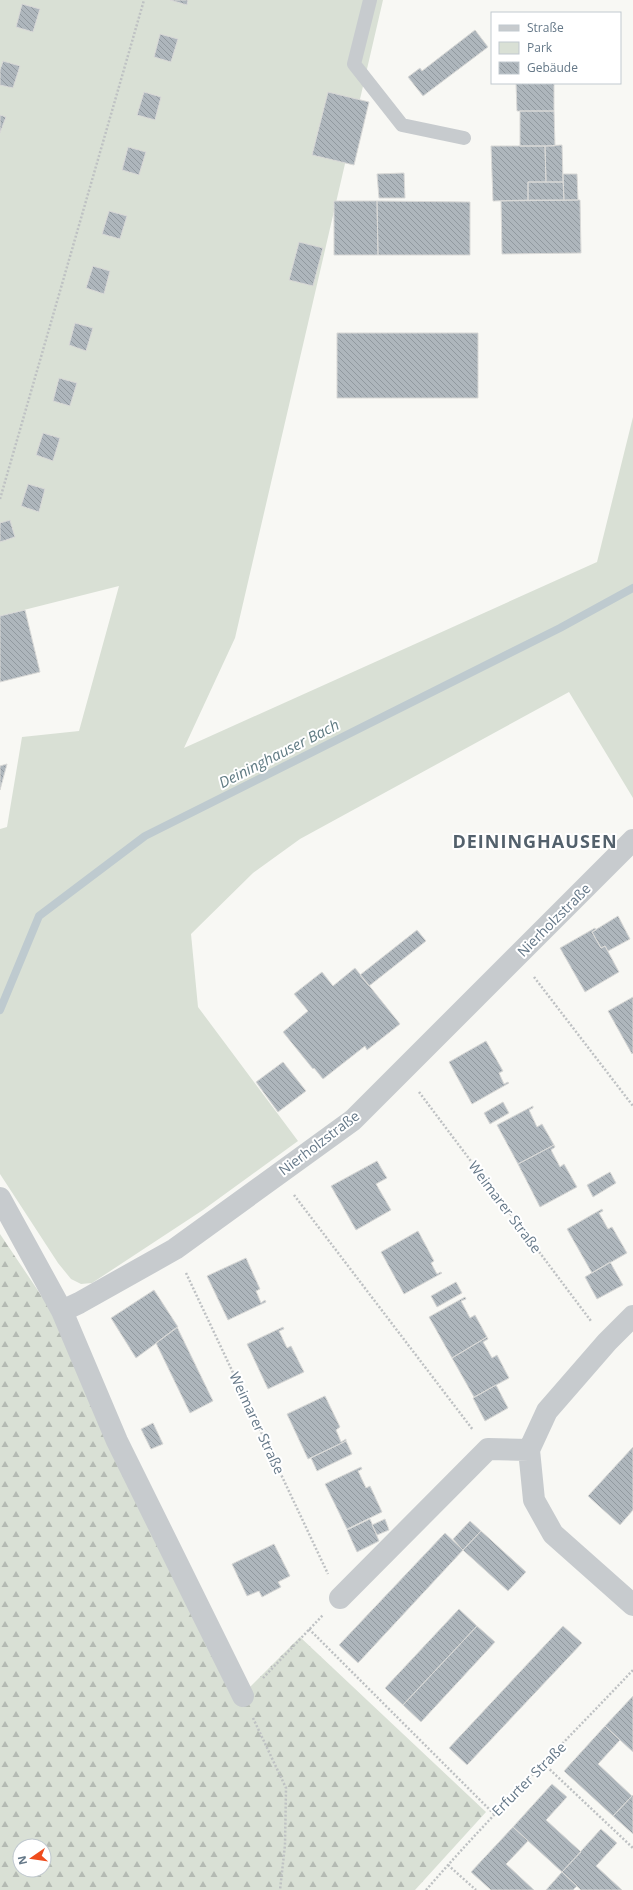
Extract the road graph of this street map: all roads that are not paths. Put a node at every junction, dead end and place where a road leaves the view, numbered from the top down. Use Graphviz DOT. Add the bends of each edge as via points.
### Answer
graph roads {
  1 [pos="370,0"];
  2 [pos="464,138"];
  3 [pos="633,840"];
  4 [pos="0,1198"];
  5 [pos="62,1311"];
  6 [pos="633,1316"];
  7 [pos="529,1450"];
  8 [pos="340,1598"];
  9 [pos="633,1605"];
  10 [pos="243,1696"];
  1 -- 2 [label="lane" via="354,64 402,126"];
  3 -- 5 [label="street, Nierholzstraße" via="353,1120 175,1249 79,1304"];
  4 -- 5 [label="street"];
  5 -- 10 [label="street" via="118,1441"];
  6 -- 7 [label="street" via="547,1411"];
  7 -- 8 [label="street" via="488,1449"];
  7 -- 9 [label="street" via="534,1500 553,1534"];
}
